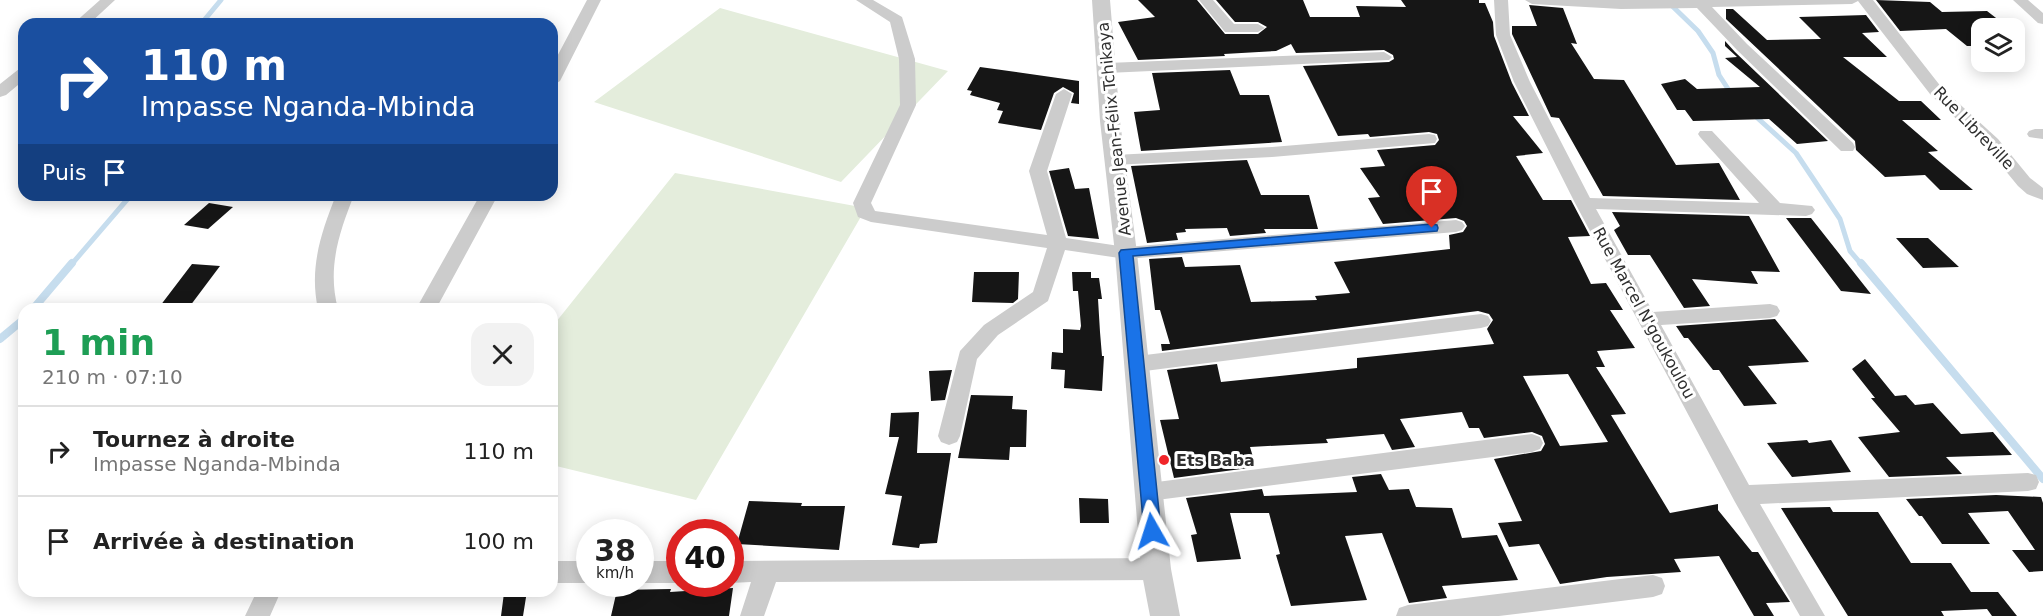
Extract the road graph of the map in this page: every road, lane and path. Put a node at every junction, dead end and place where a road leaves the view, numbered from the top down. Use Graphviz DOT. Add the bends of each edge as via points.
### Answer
graph roads {
  1 [pos="108,0"];
  2 [pos="594,0"];
  3 [pos="863,0"];
  4 [pos="1101,0"];
  5 [pos="1206,0"];
  6 [pos="1501,0"];
  7 [pos="1532,0"];
  8 [pos="1852,0"];
  9 [pos="1865,0"];
  10 [pos="2020,0"];
  11 [pos="1739,2"];
  12 [pos="1701,4"];
  13 [pos="87,18"];
  14 [pos="2043,20"];
  15 [pos="1258,28"];
  16 [pos="1384,57"];
  17 [pos="1107,68"];
  18 [pos="558,69"];
  19 [pos="18,77"];
  20 [pos="0,92"];
  21 [pos="1064,94"];
  22 [pos="1706,134"];
  23 [pos="1429,139"];
  24 [pos="1847,147"];
  25 [pos="1114,160"];
  26 [pos="2043,194"];
  27 [pos="343,201"];
  28 [pos="486,201"];
  29 [pos="1584,203"];
  30 [pos="1774,208"];
  31 [pos="1806,210"];
  32 [pos="1456,226"];
  33 [pos="1058,243"];
  34 [pos="1126,253"];
  35 [pos="326,303"];
  36 [pos="429,303"];
  37 [pos="1770,311"];
  38 [pos="1648,319"];
  39 [pos="1480,321"];
  40 [pos="1137,364"];
  41 [pos="949,436"];
  42 [pos="1532,443"];
  43 [pos="2028,482"];
  44 [pos="1149,492"];
  45 [pos="1743,495"];
  46 [pos="1156,569"];
  47 [pos="558,572"];
  48 [pos="576,572"];
  49 [pos="744,572"];
  50 [pos="767,572"];
  51 [pos="1653,586"];
  52 [pos="266,597"];
  53 [pos="257,616"];
  54 [pos="752,616"];
  55 [pos="1165,616"];
  56 [pos="1408,616"];
  57 [pos="1813,616"];
  1 -- 13 [label="street"];
  2 -- 18 [label="street"];
  3 -- 33 [label="street" via="897,20 908,59 908,105 862,203 864,213"];
  4 -- 17 [label="street, Avenue Jean-Félix Tchikaya"];
  5 -- 15 [label="street" via="1226,27"];
  6 -- 29 [label="street, Rue Marcel N'goukoulou" via="1503,35 1522,82"];
  7 -- 12 [label="street"];
  8 -- 11 [label="street"];
  9 -- 26 [label="street, Rue Libreville" via="1936,91 1992,142 2032,190"];
  10 -- 14 [label="street"];
  11 -- 12 [label="street"];
  12 -- 24 [label="street"];
  16 -- 17 [label="street"];
  17 -- 25 [label="street, Avenue Jean-Félix Tchikaya"];
  19 -- 20 [label="street"];
  21 -- 33 [label="street" via="1038,171"];
  22 -- 30 [label="street"];
  23 -- 25 [label="street"];
  25 -- 34 [label="street, Avenue Jean-Félix Tchikaya"];
  27 -- 35 [label="street" via="325,250 322,292"];
  28 -- 36 [label="street"];
  29 -- 30 [label="street"];
  29 -- 38 [label="street, Rue Marcel N'goukoulou"];
  30 -- 31 [label="street"];
  32 -- 34 [label="street"];
  33 -- 34 [label="street"];
  33 -- 41 [label="street" via="1041,296 991,330 967,356"];
  34 -- 40 [label="street, Avenue Jean-Félix Tchikaya"];
  37 -- 38 [label="street"];
  38 -- 45 [label="street, Rue Marcel N'goukoulou"];
  39 -- 40 [label="street"];
  40 -- 44 [label="street, Avenue Jean-Félix Tchikaya"];
  42 -- 44 [label="street"];
  43 -- 45 [label="street"];
  44 -- 46 [label="street, Avenue Jean-Félix Tchikaya"];
  45 -- 57 [label="street, Rue Marcel N'goukoulou"];
  46 -- 50 [label="street"];
  46 -- 55 [label="street, Avenue Jean-Félix Tchikaya"];
  47 -- 48 [label="street"];
  49 -- 50 [label="street"];
  50 -- 54 [label="street"];
  51 -- 56 [label="street"];
  52 -- 53 [label="street"];
}
